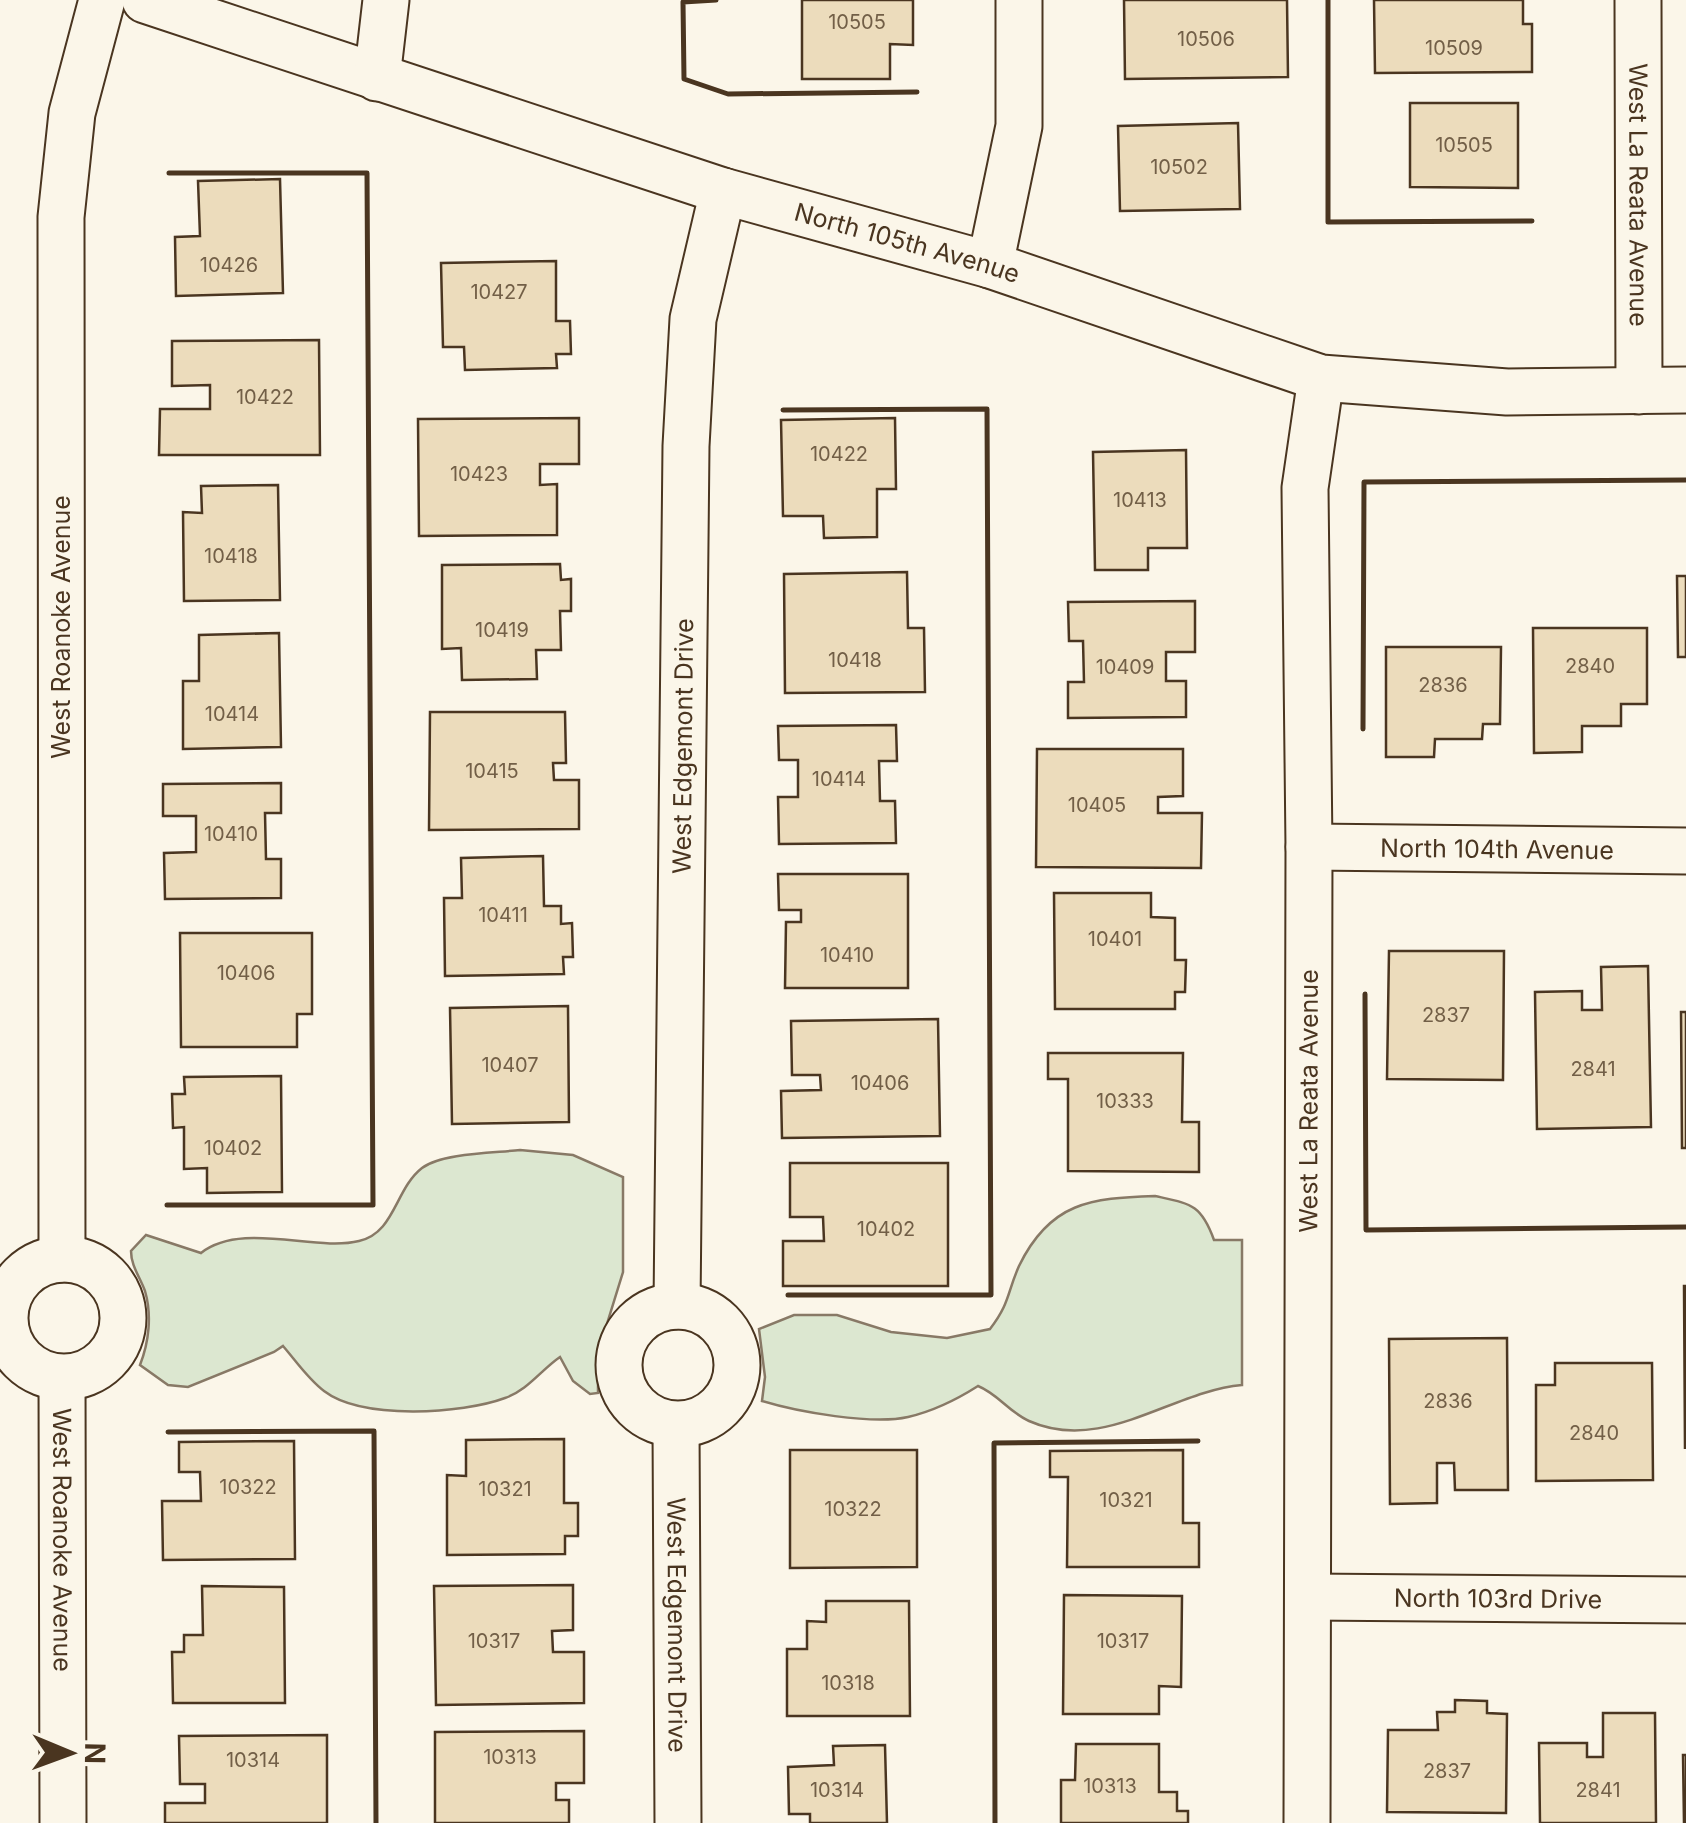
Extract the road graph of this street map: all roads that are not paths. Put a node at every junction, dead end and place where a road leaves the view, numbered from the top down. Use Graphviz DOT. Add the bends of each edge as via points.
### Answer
graph roads {
  1 [pos="102,0"];
  2 [pos="145,0"];
  3 [pos="386,0"];
  4 [pos="1019,0"];
  5 [pos="1638,0"];
  6 [pos="378,78"];
  7 [pos="722,191"];
  8 [pos="990,265"];
  9 [pos="1322,378"];
  10 [pos="1686,390"];
  11 [pos="1639,391"];
  12 [pos="1309,847"];
  13 [pos="1686,851"];
  14 [pos="62,1258"];
  15 [pos="677,1306"];
  16 [pos="62,1378"];
  17 [pos="676,1426"];
  18 [pos="1308,1597"];
  19 [pos="1686,1600"];
  20 [pos="63,1823"];
  21 [pos="678,1823"];
  22 [pos="1307,1823"];
  1 -- 14 [label="street, West Roanoke Avenue" via="72,113 61,217"];
  2 -- 6 [label="street, North 105th Avenue"];
  3 -- 6 [label="street"];
  4 -- 8 [label="street" via="1019,126"];
  5 -- 11 [label="street, West La Reata Avenue"];
  6 -- 7 [label="street, North 105th Avenue"];
  7 -- 8 [label="street, North 105th Avenue"];
  7 -- 15 [label="street, West Edgemont Drive" via="693,318 686,446"];
  8 -- 9 [label="street, North 105th Avenue"];
  9 -- 11 [label="street, North 105th Avenue" via="1507,392"];
  9 -- 12 [label="street, West La Reata Avenue" via="1306,488"];
  10 -- 11 [label="street, North 105th Avenue"];
  12 -- 13 [label="street, North 104th Avenue"];
  12 -- 18 [label="street, West La Reata Avenue"];
  14 -- 16 [label="street" via="25,1273 12,1289 5,1329 25,1364"];
  14 -- 16 [label="street" via="98,1270 112,1283 123,1318 112,1354 81,1376"];
  15 -- 17 [label="street" via="660,1308 631,1329 619,1366 632,1402 652,1419"];
  15 -- 17 [label="street" via="718,1321 736,1354 736,1375 716,1412"];
  16 -- 20 [label="street, West Roanoke Avenue"];
  17 -- 21 [label="street, West Edgemont Drive"];
  18 -- 19 [label="street, North 103rd Drive"];
  18 -- 22 [label="street, West La Reata Avenue"];
}
